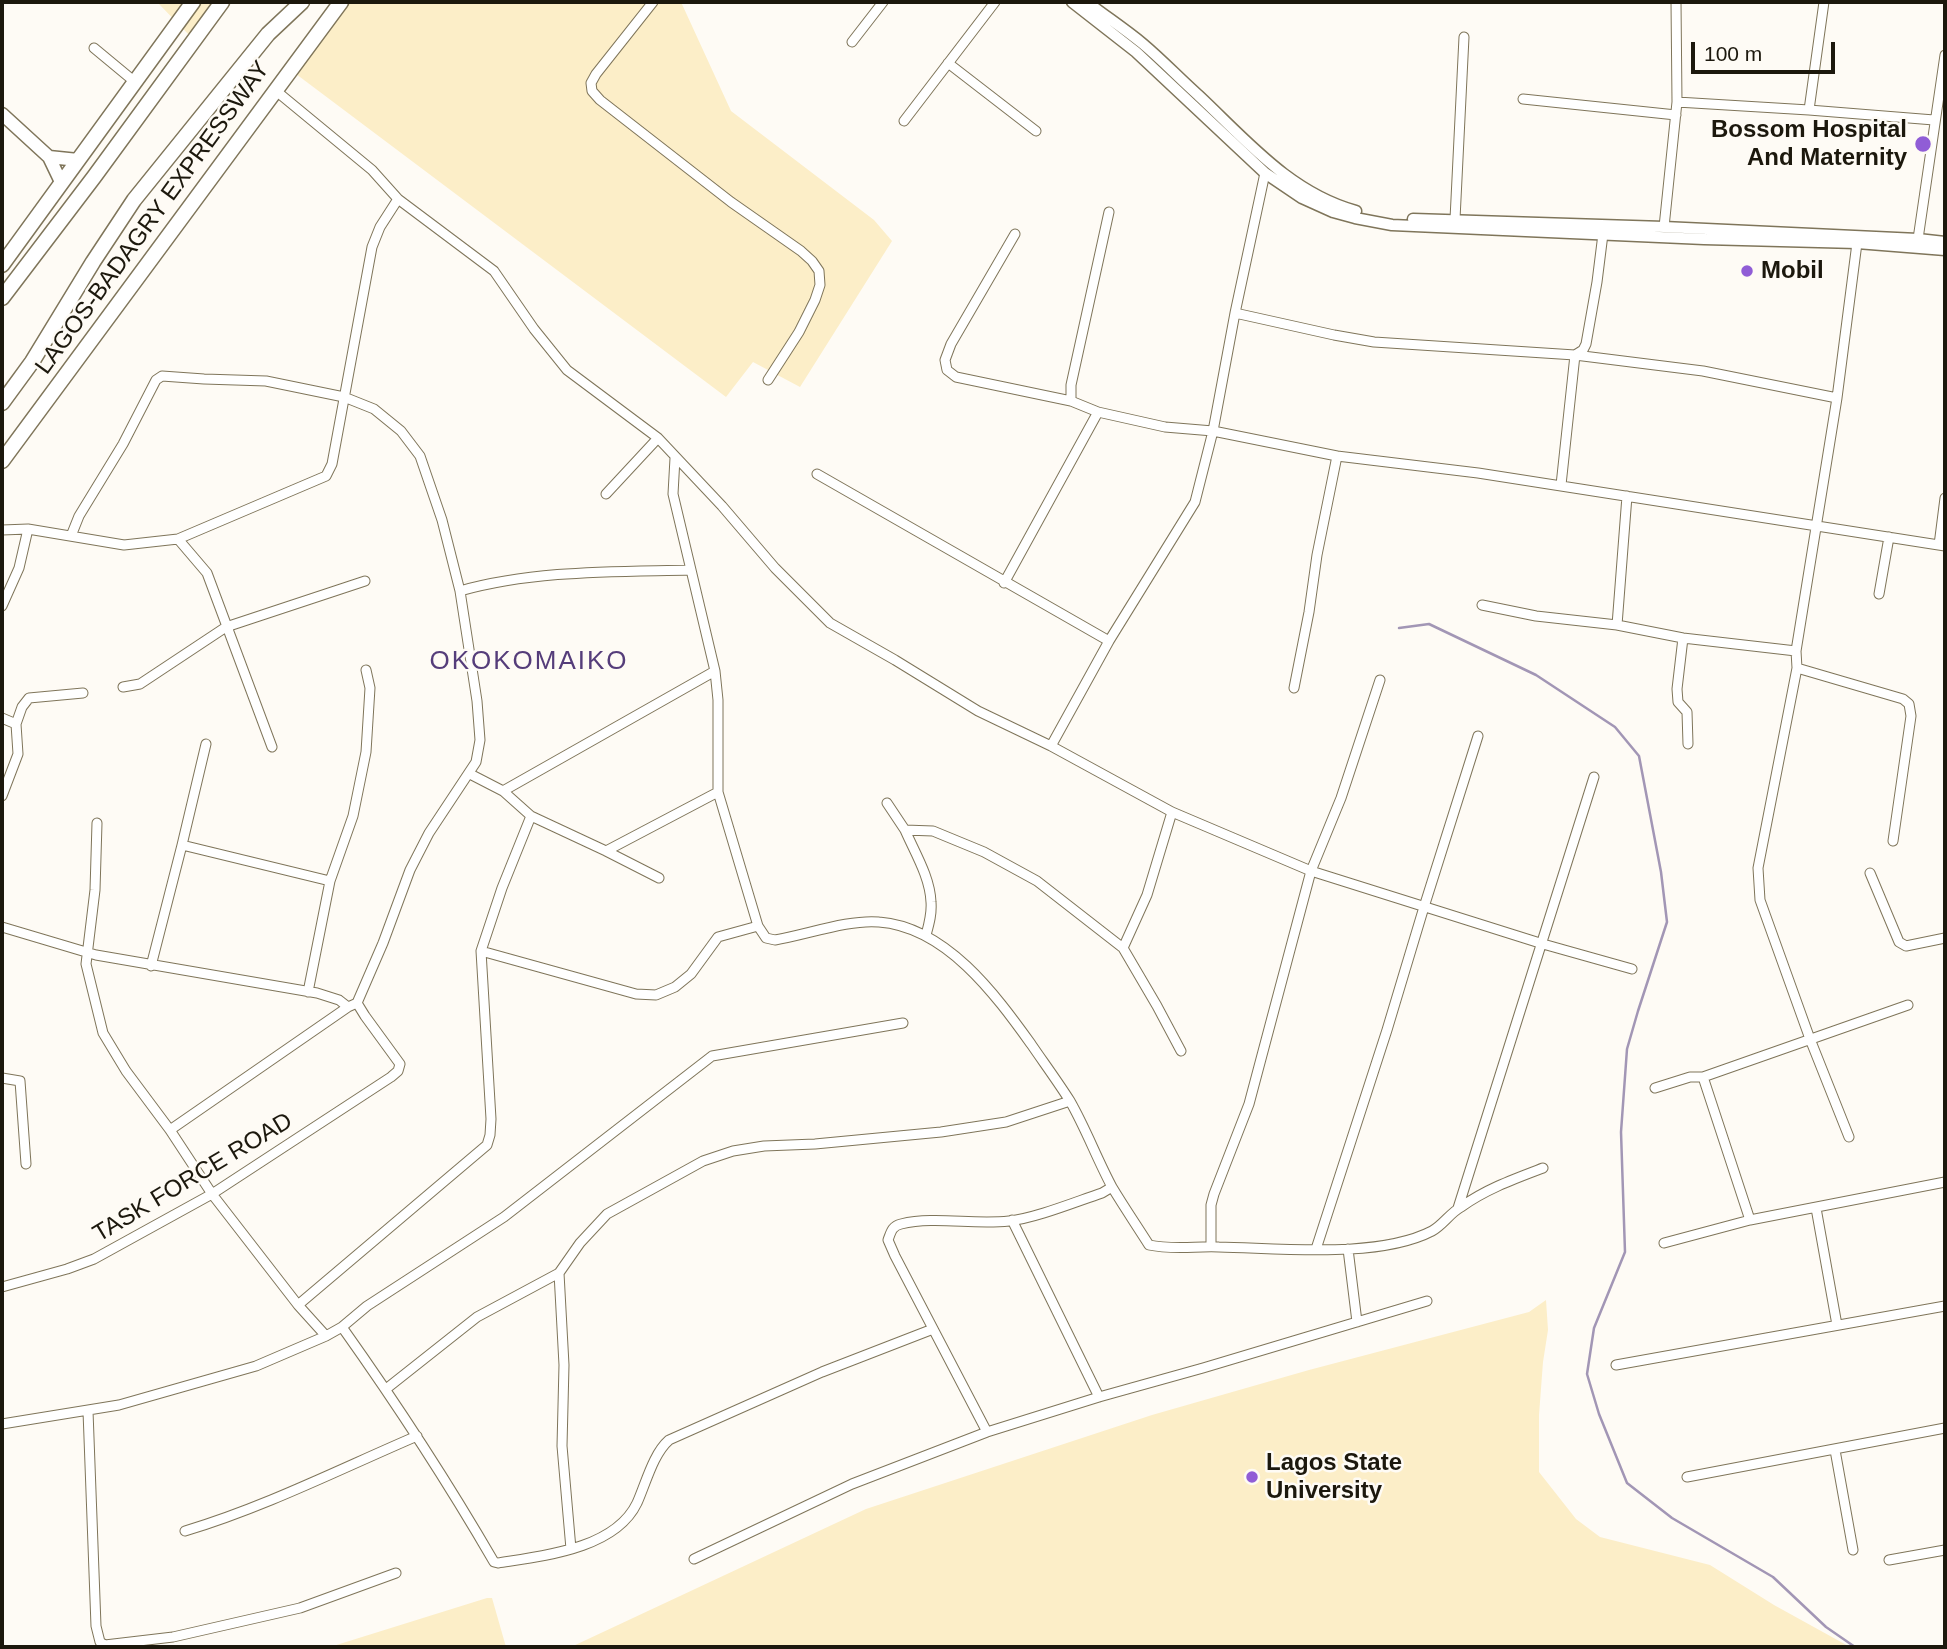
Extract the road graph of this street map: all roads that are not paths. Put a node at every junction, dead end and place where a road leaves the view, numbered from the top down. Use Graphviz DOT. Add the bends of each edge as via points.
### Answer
graph roads {
  1 [pos="193,2"];
  2 [pos="222,2"];
  3 [pos="302,2"];
  4 [pos="341,2"];
  5 [pos="653,2"];
  6 [pos="883,2"];
  7 [pos="995,2"];
  8 [pos="1072,2"];
  9 [pos="1087,2"];
  10 [pos="1676,2"];
  11 [pos="1824,2"];
  12 [pos="1464,37"];
  13 [pos="852,42"];
  14 [pos="94,48"];
  15 [pos="1945,55"];
  16 [pos="948,63"];
  17 [pos="135,82"];
  18 [pos="275,90"];
  19 [pos="1522,99"];
  20 [pos="1677,102"];
  21 [pos="1809,110"];
  22 [pos="2,114"];
  23 [pos="1676,115"];
  24 [pos="1934,120"];
  25 [pos="904,121"];
  26 [pos="1036,131"];
  27 [pos="49,157"];
  28 [pos="78,160"];
  29 [pos="1265,173"];
  30 [pos="61,183"];
  31 [pos="398,199"];
  32 [pos="1109,212"];
  33 [pos="1455,219"];
  34 [pos="1664,227"];
  35 [pos="1015,234"];
  36 [pos="1603,234"];
  37 [pos="1917,239"];
  38 [pos="1945,242"];
  39 [pos="1857,243"];
  40 [pos="1945,250"];
  41 [pos="2,265"];
  42 [pos="2,298"];
  43 [pos="1235,313"];
  44 [pos="1575,355"];
  45 [pos="768,380"];
  46 [pos="344,397"];
  47 [pos="1837,398"];
  48 [pos="1070,401"];
  49 [pos="2,403"];
  50 [pos="1098,412"];
  51 [pos="1213,431"];
  52 [pos="658,439"];
  53 [pos="1338,456"];
  54 [pos="675,458"];
  55 [pos="2,461"];
  56 [pos="817,474"];
  57 [pos="1560,485"];
  58 [pos="606,494"];
  59 [pos="1628,496"];
  60 [pos="1945,498"];
  61 [pos="1815,527"];
  62 [pos="29,529"];
  63 [pos="2,530"];
  64 [pos="71,536"];
  65 [pos="1889,537"];
  66 [pos="178,539"];
  67 [pos="1942,546"];
  68 [pos="691,570"];
  69 [pos="365,581"];
  70 [pos="1004,583"];
  71 [pos="460,591"];
  72 [pos="1879,594"];
  73 [pos="2,606"];
  74 [pos="1482,606"];
  75 [pos="1617,625"];
  76 [pos="226,627"];
  77 [pos="1683,638"];
  78 [pos="1110,641"];
  79 [pos="1796,651"];
  80 [pos="1797,668"];
  81 [pos="366,670"];
  82 [pos="715,671"];
  83 [pos="1380,680"];
  84 [pos="123,687"];
  85 [pos="1294,688"];
  86 [pos="83,692"];
  87 [pos="2,718"];
  88 [pos="16,724"];
  89 [pos="1478,736"];
  90 [pos="206,744"];
  91 [pos="1688,744"];
  92 [pos="1051,746"];
  93 [pos="272,747"];
  94 [pos="470,774"];
  95 [pos="1594,777"];
  96 [pos="503,791"];
  97 [pos="718,792"];
  98 [pos="2,796"];
  99 [pos="887,803"];
  100 [pos="1172,812"];
  101 [pos="531,816"];
  102 [pos="97,823"];
  103 [pos="905,830"];
  104 [pos="1894,841"];
  105 [pos="182,845"];
  106 [pos="606,851"];
  107 [pos="1311,871"];
  108 [pos="1870,873"];
  109 [pos="659,878"];
  110 [pos="330,881"];
  111 [pos="1424,907"];
  112 [pos="758,926"];
  113 [pos="2,927"];
  114 [pos="926,935"];
  115 [pos="1945,938"];
  116 [pos="1542,944"];
  117 [pos="1123,948"];
  118 [pos="481,951"];
  119 [pos="86,952"];
  120 [pos="151,966"];
  121 [pos="1632,969"];
  122 [pos="308,992"];
  123 [pos="357,1003"];
  124 [pos="1908,1005"];
  125 [pos="348,1007"];
  126 [pos="903,1023"];
  127 [pos="1810,1039"];
  128 [pos="1181,1051"];
  129 [pos="1703,1077"];
  130 [pos="2,1078"];
  131 [pos="1655,1088"];
  132 [pos="1070,1101"];
  133 [pos="170,1130"];
  134 [pos="1849,1137"];
  135 [pos="26,1164"];
  136 [pos="1543,1168"];
  137 [pos="1945,1182"];
  138 [pos="1112,1187"];
  139 [pos="212,1194"];
  140 [pos="1458,1208"];
  141 [pos="1816,1208"];
  142 [pos="1012,1220"];
  143 [pos="1750,1220"];
  144 [pos="1664,1243"];
  145 [pos="1210,1247"];
  146 [pos="1316,1249"];
  147 [pos="1348,1249"];
  148 [pos="559,1273"];
  149 [pos="2,1287"];
  150 [pos="1427,1301"];
  151 [pos="298,1306"];
  152 [pos="1945,1306"];
  153 [pos="1357,1322"];
  154 [pos="1837,1325"];
  155 [pos="342,1327"];
  156 [pos="933,1329"];
  157 [pos="326,1336"];
  158 [pos="1616,1364"];
  159 [pos="386,1389"];
  160 [pos="1099,1397"];
  161 [pos="88,1411"];
  162 [pos="2,1424"];
  163 [pos="1945,1428"];
  164 [pos="987,1432"];
  165 [pos="417,1436"];
  166 [pos="1835,1450"];
  167 [pos="1687,1477"];
  168 [pos="185,1531"];
  169 [pos="571,1549"];
  170 [pos="1853,1550"];
  171 [pos="1945,1550"];
  172 [pos="694,1559"];
  173 [pos="1889,1560"];
  174 [pos="396,1573"];
  1 -- 17 [label="main road"];
  2 -- 42 [label="main road"];
  3 -- 49 [label="main road, LAGOS-BADAGRY EXPRESSWAY" via="268,34 134,200"];
  4 -- 18 [label="main road, LAGOS-BADAGRY EXPRESSWAY"];
  5 -- 45 [label="street" via="596,74 592,91 731,202 801,251 819,271 815,300"];
  6 -- 13 [label="street"];
  7 -- 16 [label="street"];
  8 -- 29 [label="street" via="1136,52"];
  9 -- 33 [label="street" via="1142,44 1270,164 1306,190 1333,203 1392,219"];
  10 -- 20 [label="street"];
  11 -- 21 [label="street"];
  12 -- 33 [label="street"];
  14 -- 17 [label="street"];
  15 -- 24 [label="street"];
  16 -- 25 [label="street"];
  16 -- 26 [label="street"];
  17 -- 28 [label="main road"];
  18 -- 31 [label="street" via="372,170"];
  18 -- 55 [label="main road, LAGOS-BADAGRY EXPRESSWAY"];
  19 -- 23 [label="street"];
  20 -- 21 [label="street"];
  20 -- 23 [label="street"];
  21 -- 24 [label="street"];
  22 -- 27 [label="main road"];
  23 -- 34 [label="street"];
  24 -- 37 [label="street"];
  27 -- 28 [label="main road"];
  27 -- 30 [label="main road"];
  28 -- 30 [label="main road"];
  29 -- 36 [label="street" via="1302,198 1373,222"];
  29 -- 43 [label="street"];
  30 -- 41 [label="main road"];
  31 -- 46 [label="street" via="372,247"];
  31 -- 52 [label="street" via="494,271 567,370"];
  32 -- 48 [label="street"];
  33 -- 34 [label="street"];
  34 -- 37 [label="street"];
  35 -- 48 [label="street" via="951,344 947,370 956,377"];
  36 -- 39 [label="street"];
  36 -- 44 [label="street" via="1586,344"];
  37 -- 38 [label="street"];
  39 -- 40 [label="street"];
  39 -- 47 [label="street"];
  43 -- 44 [label="street" via="1374,342"];
  43 -- 51 [label="street"];
  44 -- 47 [label="street" via="1703,371"];
  44 -- 57 [label="street"];
  46 -- 64 [label="street" via="266,381 162,376"];
  46 -- 66 [label="street" via="327,477"];
  46 -- 71 [label="street" via="374,410 401,431 420,456"];
  47 -- 61 [label="street"];
  48 -- 50 [label="street"];
  50 -- 51 [label="street" via="1165,427"];
  50 -- 70 [label="street"];
  51 -- 53 [label="street"];
  51 -- 78 [label="street" via="1195,502"];
  52 -- 54 [label="street"];
  52 -- 58 [label="street"];
  53 -- 57 [label="street"];
  53 -- 85 [label="street"];
  54 -- 68 [label="street" via="673,494"];
  54 -- 92 [label="street" via="830,623 978,711"];
  56 -- 70 [label="street"];
  57 -- 59 [label="street"];
  59 -- 61 [label="street"];
  59 -- 75 [label="street"];
  60 -- 67 [label="street"];
  61 -- 65 [label="street"];
  61 -- 79 [label="street"];
  62 -- 63 [label="street"];
  62 -- 64 [label="street"];
  62 -- 73 [label="street"];
  64 -- 66 [label="street" via="124,545"];
  65 -- 67 [label="street"];
  65 -- 72 [label="street"];
  66 -- 76 [label="street" via="207,573"];
  68 -- 71 [label="street" via="577,572"];
  68 -- 82 [label="street"];
  69 -- 76 [label="street"];
  70 -- 78 [label="street"];
  71 -- 94 [label="street" via="480,740"];
  74 -- 75 [label="street"];
  75 -- 77 [label="street"];
  76 -- 84 [label="street" via="140,684"];
  76 -- 93 [label="street"];
  77 -- 79 [label="street"];
  77 -- 91 [label="street" via="1677,689 1678,702 1687,712"];
  78 -- 92 [label="street"];
  79 -- 80 [label="street"];
  80 -- 104 [label="street" via="1909,704"];
  80 -- 127 [label="street" via="1758,868 1760,900"];
  81 -- 110 [label="street" via="370,688 366,752 353,816"];
  82 -- 96 [label="street"];
  82 -- 97 [label="street"];
  83 -- 107 [label="street" via="1341,799"];
  86 -- 88 [label="street" via="29,698"];
  87 -- 88 [label="street"];
  88 -- 98 [label="street" via="18,754"];
  89 -- 111 [label="street"];
  90 -- 105 [label="street"];
  92 -- 100 [label="street"];
  94 -- 96 [label="street"];
  94 -- 123 [label="street" via="410,870"];
  95 -- 116 [label="street"];
  96 -- 101 [label="street"];
  97 -- 106 [label="street"];
  97 -- 112 [label="street"];
  99 -- 103 [label="street"];
  100 -- 107 [label="street"];
  100 -- 117 [label="street" via="1147,895"];
  101 -- 106 [label="street"];
  101 -- 118 [label="street"];
  102 -- 119 [label="street" via="95,891"];
  103 -- 114 [label="street" via="929,888 931,914"];
  103 -- 117 [label="street" via="933,831 995,858 1037,881"];
  105 -- 110 [label="street"];
  105 -- 120 [label="street"];
  106 -- 109 [label="street"];
  107 -- 111 [label="street"];
  107 -- 145 [label="street" via="1249,1104 1214,1194"];
  108 -- 115 [label="street" via="1899,942 1906,946"];
  110 -- 122 [label="street"];
  111 -- 116 [label="street"];
  111 -- 146 [label="street"];
  112 -- 114 [label="street" via="766,939 775,940 877,921"];
  112 -- 118 [label="street" via="718,937 691,974 675,988 656,995 636,994"];
  113 -- 119 [label="street"];
  114 -- 132 [label="street" via="986,986"];
  116 -- 121 [label="street"];
  116 -- 140 [label="street"];
  117 -- 128 [label="street"];
  118 -- 151 [label="street" via="491,1119 487,1145"];
  119 -- 120 [label="street"];
  119 -- 133 [label="street" via="103,1033"];
  120 -- 122 [label="street"];
  122 -- 125 [label="street" via="330,996"];
  123 -- 125 [label="street"];
  123 -- 139 [label="street, TASK FORCE ROAD" via="400,1064 398,1071"];
  124 -- 127 [label="street"];
  125 -- 133 [label="street"];
  126 -- 155 [label="street" via="712,1056 504,1217"];
  127 -- 129 [label="street"];
  127 -- 134 [label="street"];
  129 -- 131 [label="street"];
  129 -- 143 [label="street"];
  130 -- 135 [label="street" via="20,1081"];
  132 -- 138 [label="street"];
  132 -- 148 [label="street" via="1006,1122 941,1132 764,1146 703,1161 607,1214"];
  133 -- 139 [label="street"];
  136 -- 140 [label="street"];
  137 -- 141 [label="street"];
  138 -- 142 [label="street"];
  138 -- 145 [label="street" via="1149,1245"];
  139 -- 149 [label="street, TASK FORCE ROAD" via="94,1259"];
  139 -- 151 [label="street"];
  140 -- 147 [label="street" via="1434,1230 1411,1239"];
  141 -- 143 [label="street"];
  141 -- 154 [label="street"];
  142 -- 156 [label="street" via="929,1221 898,1224 891,1230 888,1240"];
  142 -- 160 [label="street"];
  143 -- 144 [label="street"];
  145 -- 146 [label="street"];
  146 -- 147 [label="street"];
  147 -- 153 [label="street"];
  148 -- 159 [label="street" via="478,1317"];
  148 -- 169 [label="street" via="562,1446"];
  150 -- 153 [label="street"];
  151 -- 157 [label="street"];
  152 -- 154 [label="street"];
  153 -- 160 [label="street"];
  154 -- 158 [label="street"];
  155 -- 157 [label="street"];
  155 -- 159 [label="street"];
  156 -- 164 [label="street"];
  156 -- 169 [label="street" via="822,1371 669,1440 656,1455 632,1514 608,1534"];
  157 -- 161 [label="street" via="256,1366"];
  159 -- 165 [label="street"];
  160 -- 164 [label="street"];
  161 -- 162 [label="street"];
  161 -- 174 [label="street" via="96,1626 105,1645 173,1637 300,1608"];
  163 -- 166 [label="street"];
  164 -- 172 [label="street" via="852,1484"];
  165 -- 168 [label="street" via="244,1511"];
  165 -- 169 [label="street" via="494,1562"];
  166 -- 167 [label="street"];
  166 -- 170 [label="street"];
  171 -- 173 [label="street"];
}
